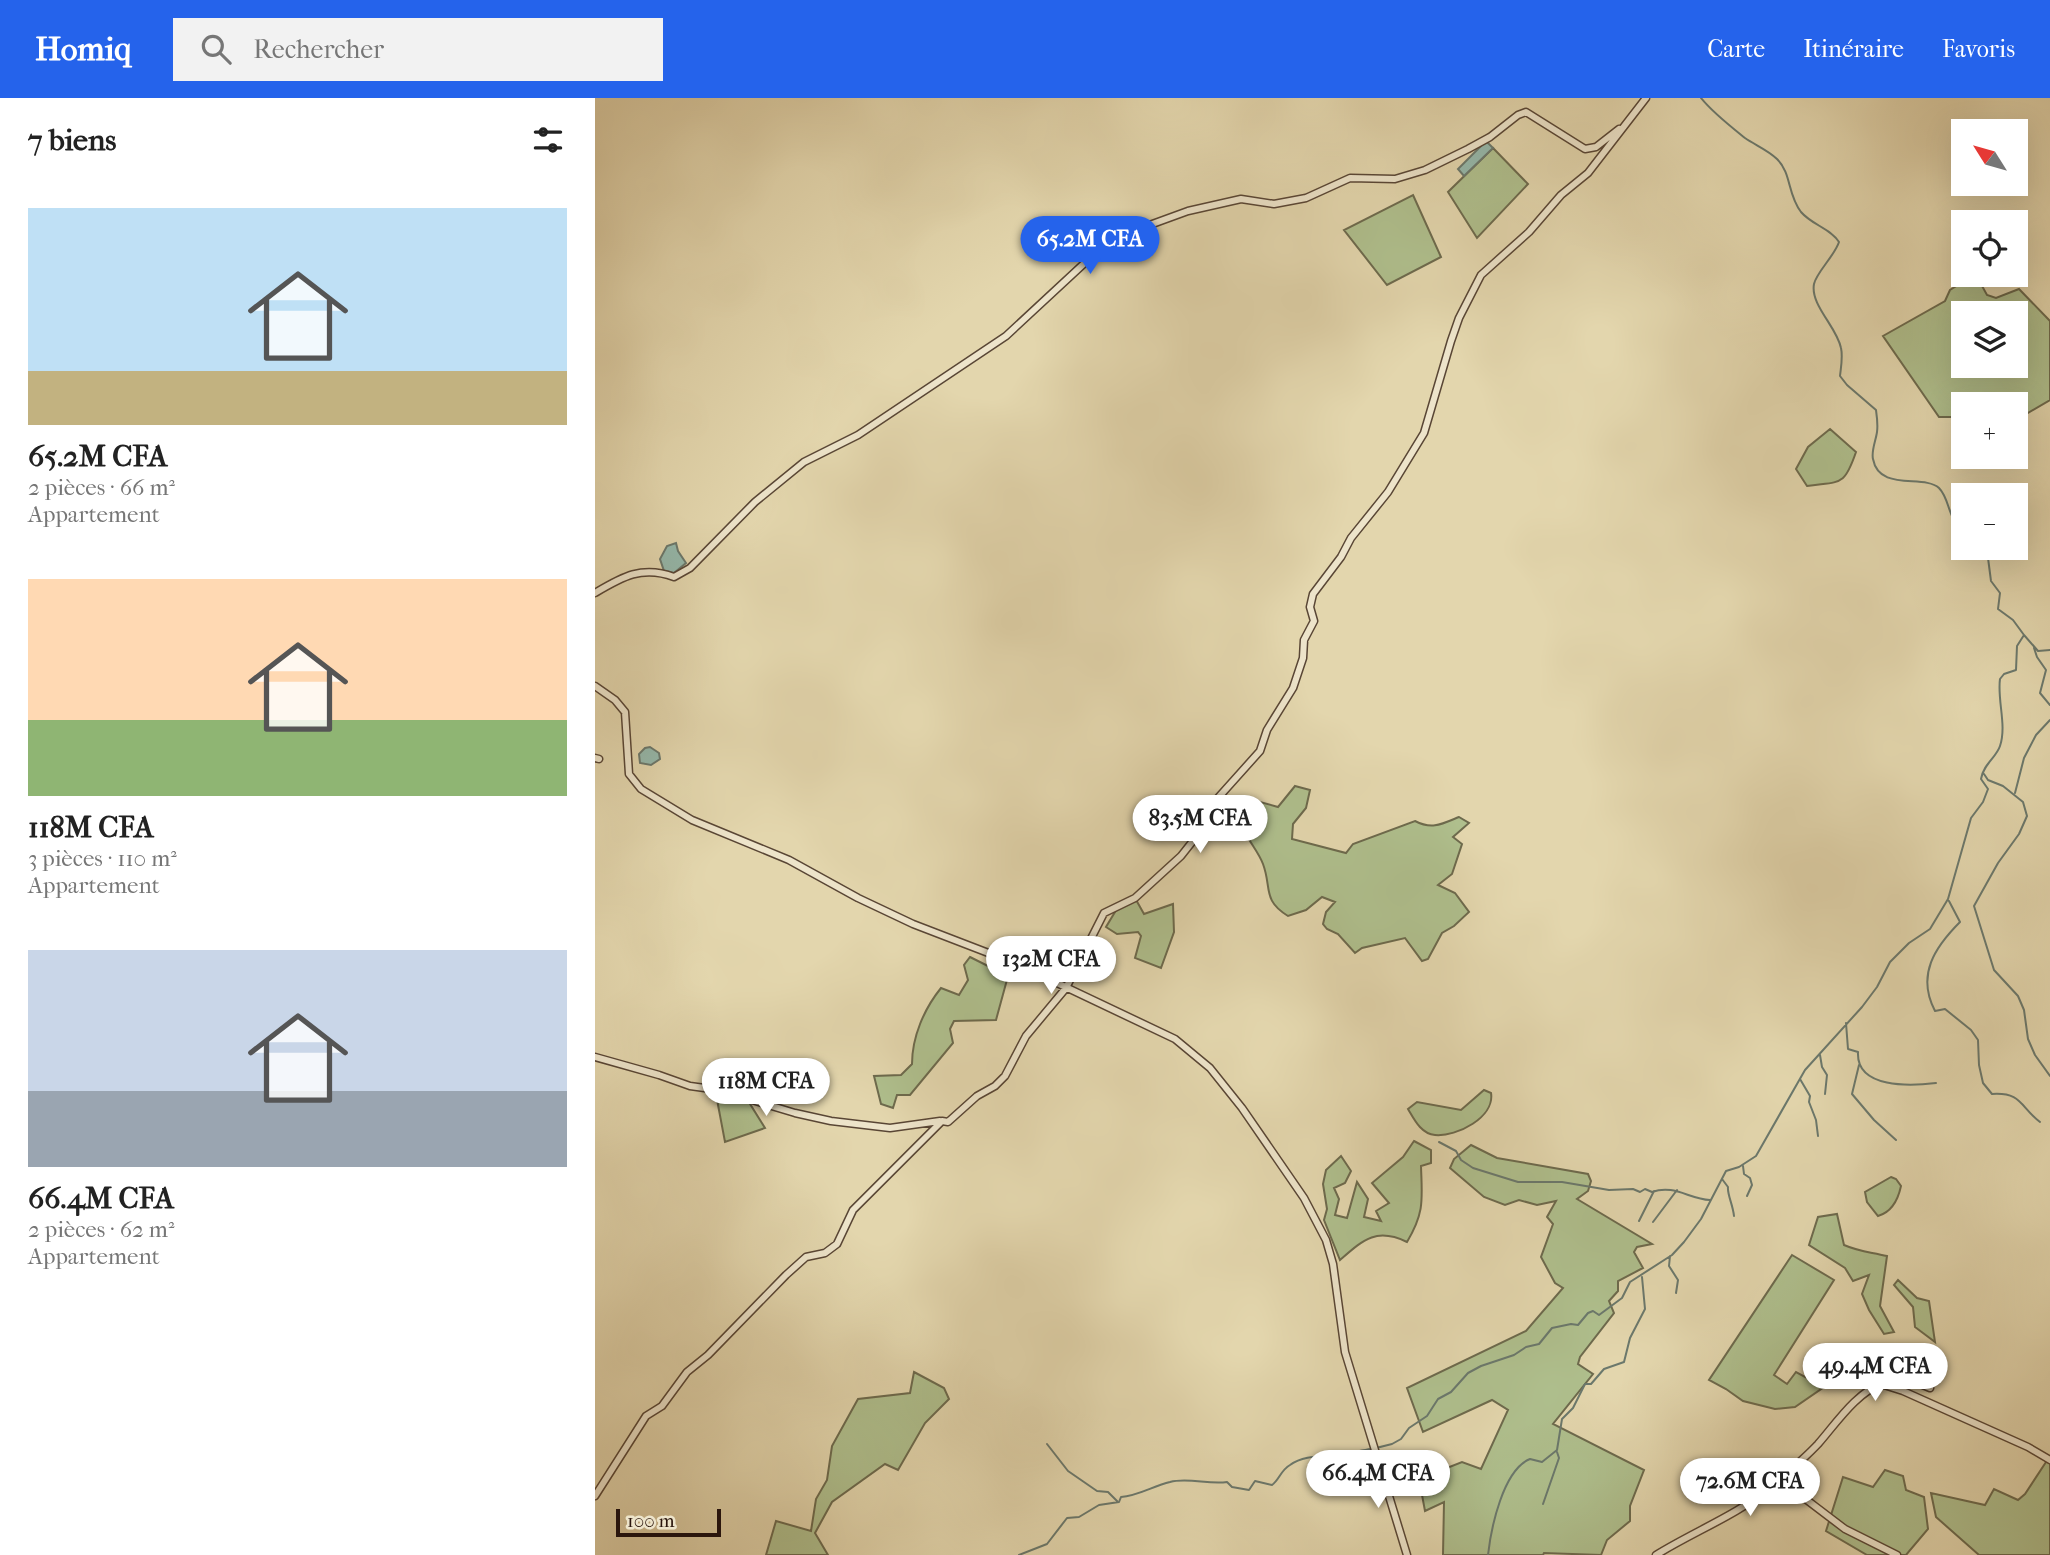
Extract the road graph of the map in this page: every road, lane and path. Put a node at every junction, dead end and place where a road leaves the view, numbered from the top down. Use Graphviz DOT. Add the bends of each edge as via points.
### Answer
graph roads {
  1 [pos="1646,98"];
  2 [pos="1627,123"];
  3 [pos="595,593"];
  4 [pos="595,686"];
  5 [pos="1066,989"];
  6 [pos="595,1057"];
  7 [pos="942,1121"];
  8 [pos="1873,1388"];
  9 [pos="1930,1388"];
  10 [pos="2050,1460"];
  11 [pos="1770,1472"];
  12 [pos="1781,1478"];
  13 [pos="595,1496"];
  14 [pos="1406,1555"];
  15 [pos="1656,1555"];
  16 [pos="1896,1555"];
  1 -- 2 [label="street"];
  2 -- 3 [label="street" via="1596,147 1585,149 1526,112 1490,137 1425,170 1395,179 1350,178 1306,198 1275,204 1241,199 1188,211 1114,239 1006,336 858,435 803,462 755,502 690,568 674,577 627,574"];
  2 -- 5 [label="street" via="1588,173 1481,275 1459,318 1424,433 1388,492 1313,594 1314,621 1304,640 1293,688 1267,730 1260,751 1217,799 1181,856 1135,898 1104,913"];
  4 -- 5 [label="street" via="625,712 629,774 641,789 692,820 789,860 913,924 1017,964"];
  5 -- 7 [label="street" via="1026,1036 1005,1076 948,1122"];
  5 -- 14 [label="street" via="1175,1039 1196,1054 1242,1108 1304,1198 1333,1264 1343,1342"];
  6 -- 7 [label="street" via="831,1121 890,1128"];
  7 -- 13 [label="street" via="853,1210 837,1244 806,1258 786,1275 687,1372 662,1406 646,1416"];
  8 -- 9 [label="street" via="1900,1379"];
  8 -- 10 [label="street" via="1884,1385 1903,1391"];
  8 -- 12 [label="street"];
  11 -- 12 [label="street"];
  12 -- 15 [label="street" via="1738,1509"];
  12 -- 16 [label="street" via="1845,1529"];
}
